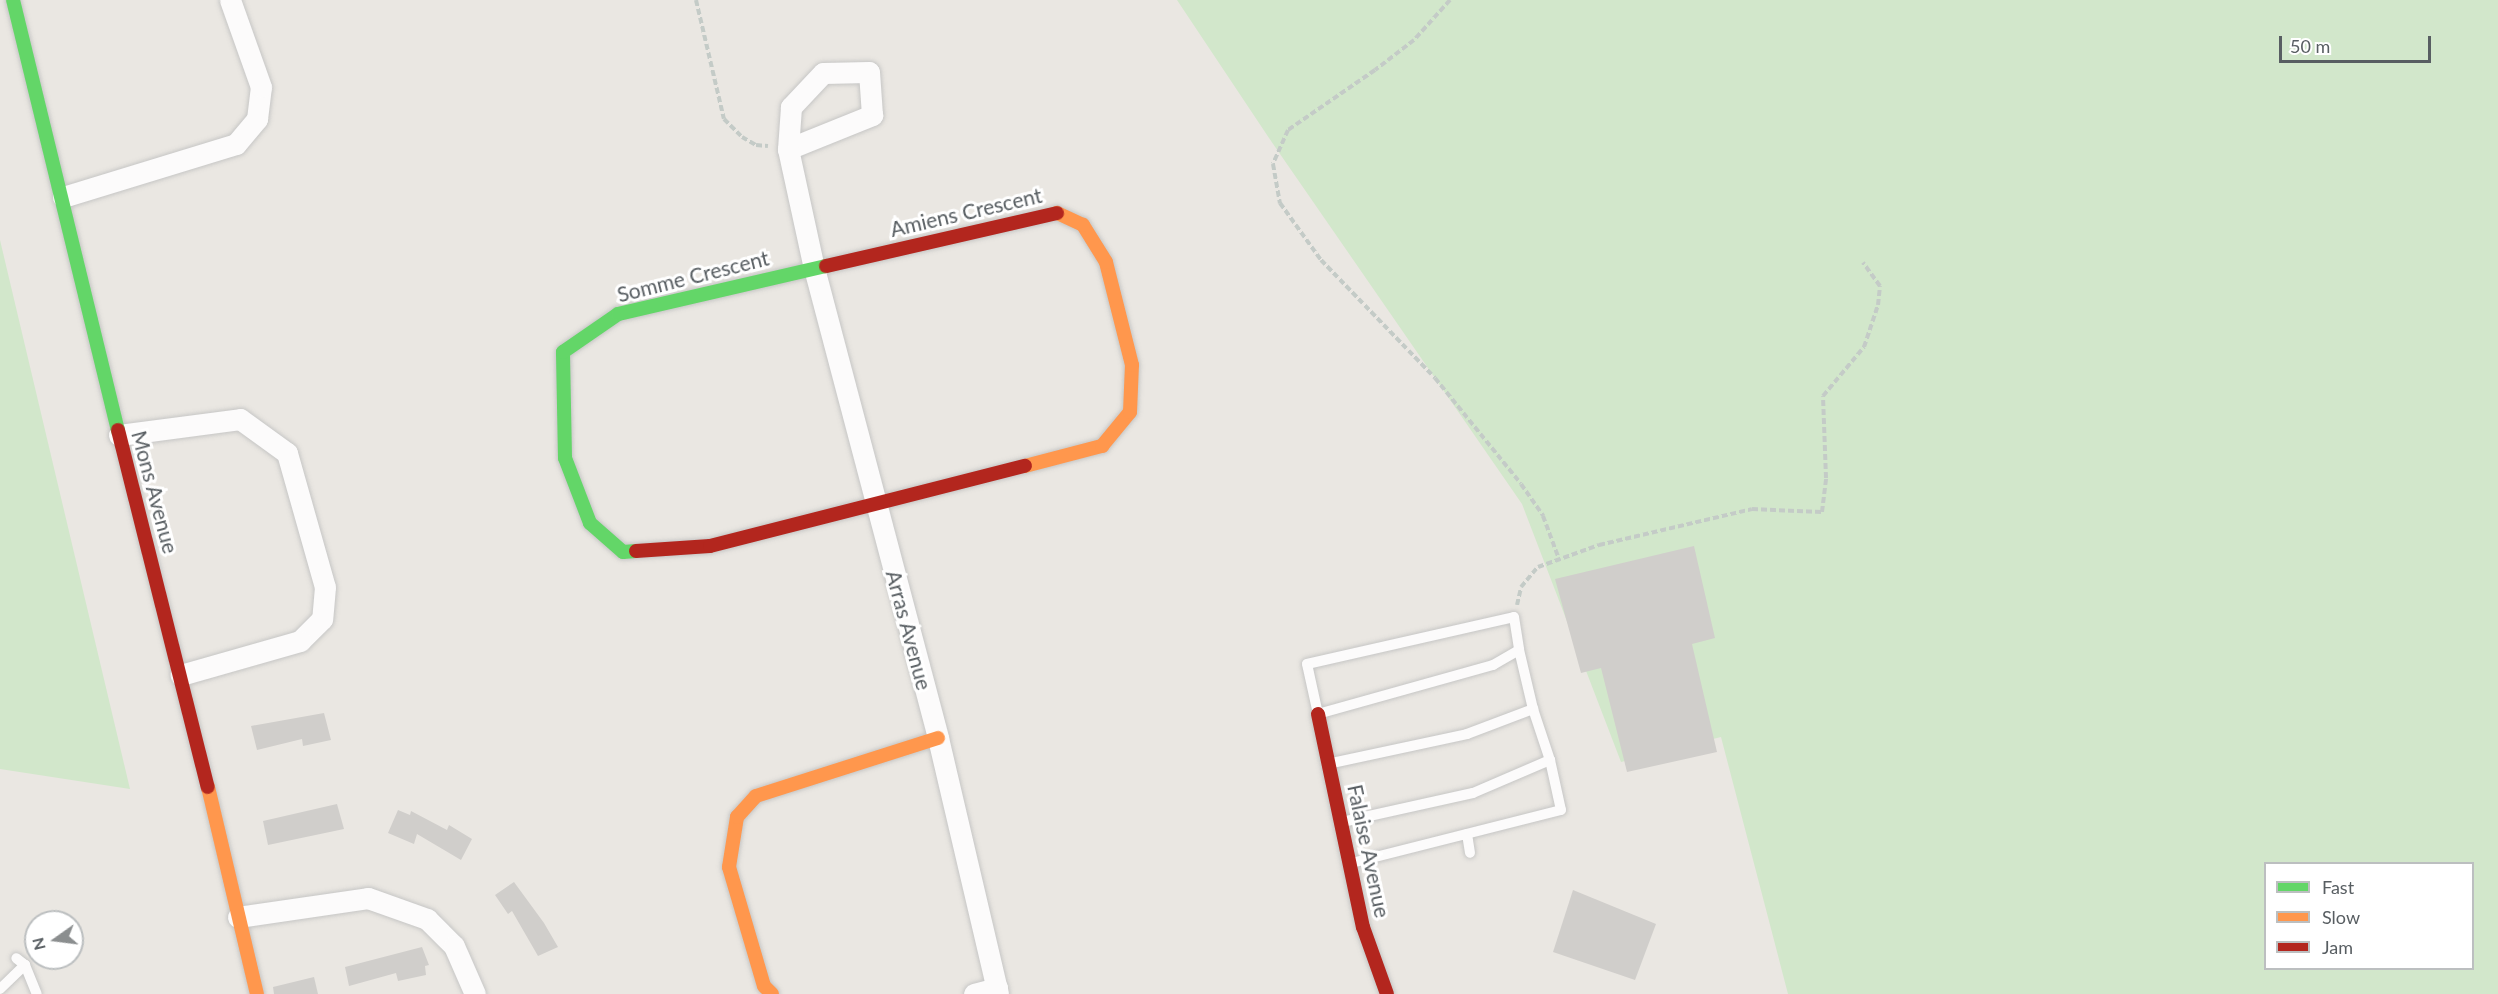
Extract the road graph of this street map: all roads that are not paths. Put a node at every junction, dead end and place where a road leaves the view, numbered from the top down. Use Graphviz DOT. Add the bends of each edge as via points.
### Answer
graph roads {
  1 [pos="13,0"];
  2 [pos="230,0"];
  3 [pos="788,149"];
  4 [pos="63,197"];
  5 [pos="814,268"];
  6 [pos="119,435"];
  7 [pos="875,506"];
  8 [pos="1519,650"];
  9 [pos="181,675"];
  10 [pos="1533,709"];
  11 [pos="1318,714"];
  12 [pos="938,738"];
  13 [pos="1550,760"];
  14 [pos="1328,764"];
  15 [pos="1340,822"];
  16 [pos="1467,834"];
  17 [pos="1470,853"];
  18 [pos="1349,864"];
  19 [pos="238,917"];
  20 [pos="0,989"];
  21 [pos="998,991"];
  22 [pos="37,994"];
  23 [pos="257,994"];
  24 [pos="475,994"];
  25 [pos="771,994"];
  26 [pos="974,994"];
  27 [pos="1387,994"];
  1 -- 4 [label="street, Mons Avenue"];
  2 -- 4 [label="street" via="261,87 257,119 236,144"];
  3 -- 3 [label="street, Arras Avenue" via="872,116 870,72 823,73 791,107"];
  3 -- 5 [label="street, Arras Avenue"];
  4 -- 6 [label="street, Mons Avenue"];
  5 -- 7 [label="street, Arras Avenue"];
  5 -- 7 [label="street, Somme Crescent" via="618,314 563,352 565,458 590,523 623,552 710,546"];
  5 -- 7 [label="street, Amiens Crescent" via="1058,213 1083,225 1106,262 1132,365 1130,412 1102,446"];
  6 -- 9 [label="street, Mons Avenue"];
  6 -- 9 [label="street" via="240,419 287,453 326,587 322,619 300,641"];
  7 -- 12 [label="street, Arras Avenue"];
  8 -- 10 [label="lane"];
  8 -- 11 [label="lane" via="1493,665"];
  8 -- 11 [label="lane" via="1514,617 1307,664"];
  9 -- 19 [label="street, Mons Avenue"];
  10 -- 13 [label="lane"];
  10 -- 14 [label="lane" via="1467,734"];
  11 -- 14 [label="street, Falaise Avenue"];
  12 -- 21 [label="street, Arras Avenue"];
  12 -- 25 [label="street" via="756,796 738,818 729,867 764,986"];
  13 -- 15 [label="lane" via="1473,793"];
  13 -- 16 [label="lane" via="1562,810"];
  14 -- 15 [label="street, Falaise Avenue"];
  15 -- 18 [label="street, Falaise Avenue"];
  16 -- 17 [label="lane"];
  16 -- 18 [label="lane"];
  18 -- 27 [label="street, Falaise Avenue" via="1363,927"];
  19 -- 23 [label="street, Mons Avenue"];
  19 -- 24 [label="street" via="368,898 427,919 454,946"];
  20 -- 22 [label="lane" via="20,961"];
  21 -- 26 [label="street"];
}
